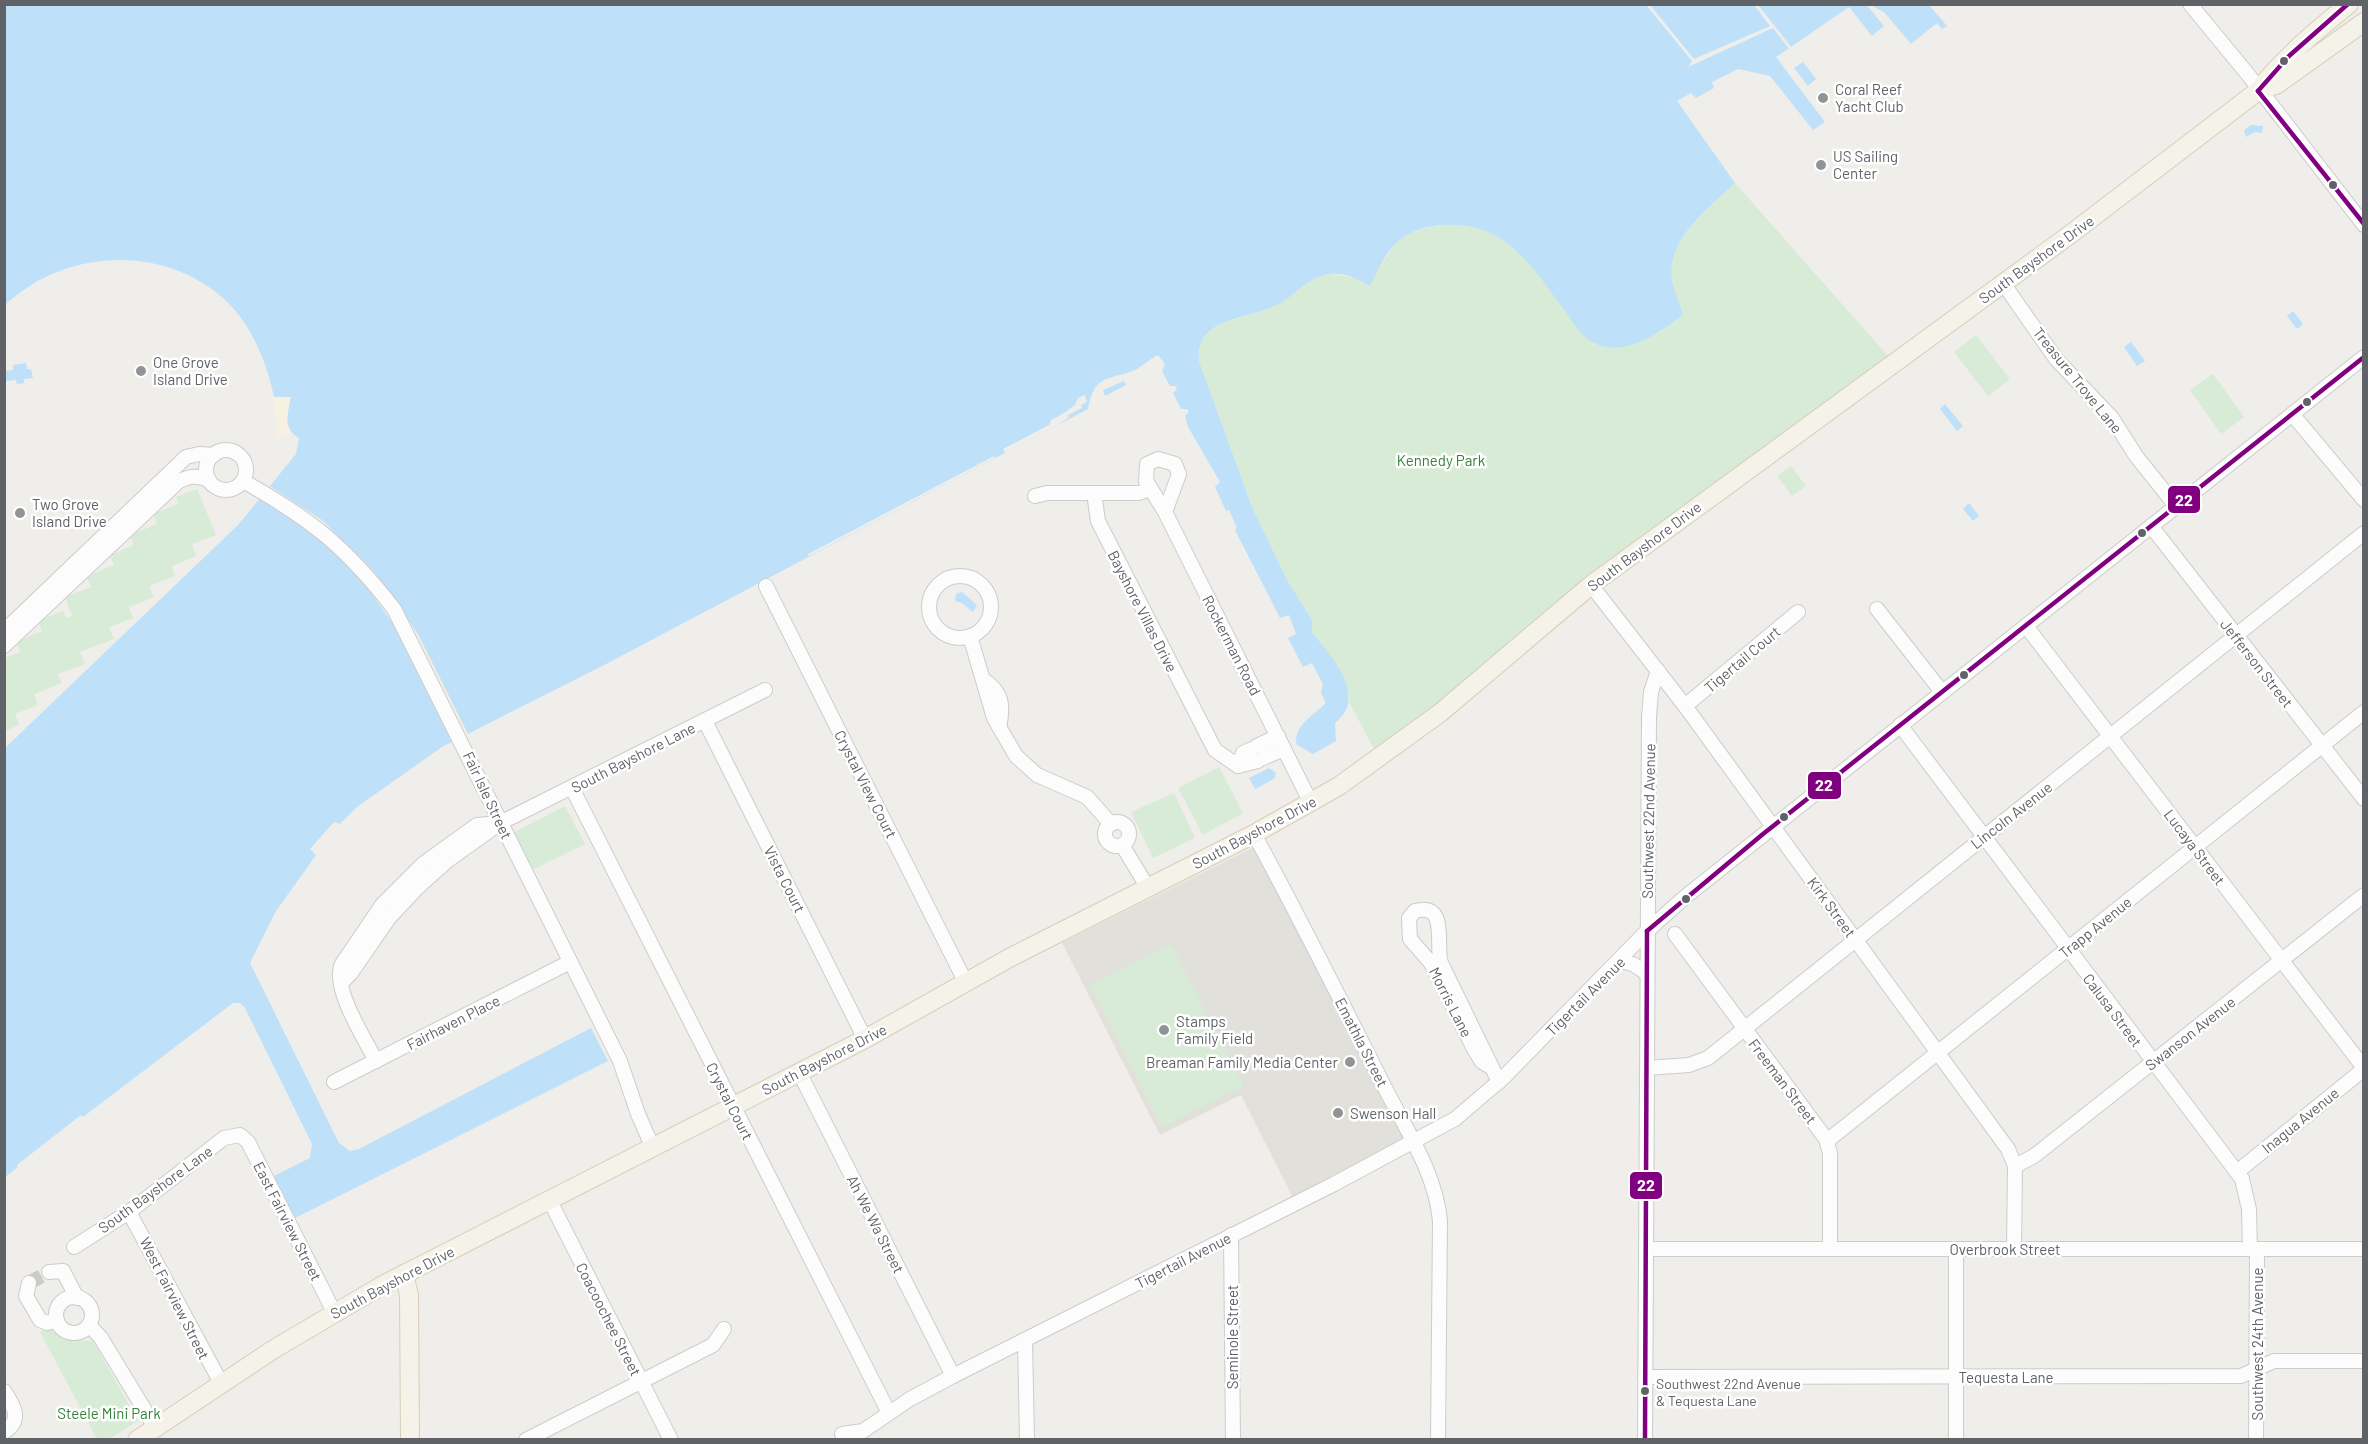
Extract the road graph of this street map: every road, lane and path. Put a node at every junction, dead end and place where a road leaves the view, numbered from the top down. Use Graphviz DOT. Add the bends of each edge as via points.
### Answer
graph roads {
  1 [pos="2190,4"];
  2 [pos="2349,4"];
  3 [pos="2364,22"];
  4 [pos="2258,91"];
  5 [pos="2364,225"];
  6 [pos="2003,283"];
  7 [pos="2364,357"];
  8 [pos="2292,414"];
  9 [pos="214,455"];
  10 [pos="209,480"];
  11 [pos="243,481"];
  12 [pos="1150,489"];
  13 [pos="1094,493"];
  14 [pos="1035,496"];
  15 [pos="2364,500"];
  16 [pos="2176,506"];
  17 [pos="1165,512"];
  18 [pos="2151,526"];
  19 [pos="2364,533"];
  20 [pos="1592,585"];
  21 [pos="766,586"];
  22 [pos="1877,609"];
  23 [pos="1798,612"];
  24 [pos="2026,626"];
  25 [pos="4,631"];
  26 [pos="970,636"];
  27 [pos="2236,636"];
  28 [pos="4,646"];
  29 [pos="1658,671"];
  30 [pos="765,690"];
  31 [pos="1942,692"];
  32 [pos="1685,706"];
  33 [pos="2364,712"];
  34 [pos="705,721"];
  35 [pos="1900,725"];
  36 [pos="2110,736"];
  37 [pos="1281,743"];
  38 [pos="2320,745"];
  39 [pos="572,788"];
  40 [pos="2364,799"];
  41 [pos="1311,803"];
  42 [pos="500,823"];
  43 [pos="1773,826"];
  44 [pos="1254,834"];
  45 [pos="1983,837"];
  46 [pos="2194,847"];
  47 [pos="1148,888"];
  48 [pos="1647,895"];
  49 [pos="2364,896"];
  50 [pos="1673,907"];
  51 [pos="1647,932"];
  52 [pos="1675,934"];
  53 [pos="1855,938"];
  54 [pos="2068,949"];
  55 [pos="1619,961"];
  56 [pos="2281,961"];
  57 [pos="570,962"];
  58 [pos="1646,973"];
  59 [pos="966,983"];
  60 [pos="1743,1027"];
  61 [pos="865,1039"];
  62 [pos="1938,1051"];
  63 [pos="376,1061"];
  64 [pos="2152,1062"];
  65 [pos="1489,1066"];
  66 [pos="1647,1068"];
  67 [pos="2364,1068"];
  68 [pos="799,1072"];
  69 [pos="334,1082"];
  70 [pos="1499,1082"];
  71 [pos="732,1106"];
  72 [pos="238,1134"];
  73 [pos="1827,1141"];
  74 [pos="1413,1143"];
  75 [pos="652,1146"];
  76 [pos="2015,1166"];
  77 [pos="2237,1172"];
  78 [pos="549,1198"];
  79 [pos="129,1212"];
  80 [pos="1231,1236"];
  81 [pos="74,1246"];
  82 [pos="1646,1249"];
  83 [pos="1830,1249"];
  84 [pos="1956,1249"];
  85 [pos="2014,1249"];
  86 [pos="2254,1249"];
  87 [pos="2364,1249"];
  88 [pos="49,1272"];
  89 [pos="404,1274"];
  90 [pos="29,1283"];
  91 [pos="76,1298"];
  92 [pos="334,1312"];
  93 [pos="57,1320"];
  94 [pos="89,1325"];
  95 [pos="724,1329"];
  96 [pos="1025,1340"];
  97 [pos="2364,1361"];
  98 [pos="2257,1369"];
  99 [pos="953,1376"];
  100 [pos="1645,1377"];
  101 [pos="1956,1377"];
  102 [pos="640,1381"];
  103 [pos="221,1383"];
  104 [pos="4,1391"];
  105 [pos="887,1409"];
  106 [pos="868,1422"];
  107 [pos="154,1427"];
  108 [pos="4,1432"];
  109 [pos="837,1437"];
  110 [pos="136,1440"];
  111 [pos="410,1440"];
  112 [pos="526,1440"];
  113 [pos="671,1440"];
  114 [pos="878,1440"];
  115 [pos="1027,1440"];
  116 [pos="1233,1440"];
  117 [pos="1438,1440"];
  118 [pos="1645,1440"];
  119 [pos="1956,1440"];
  120 [pos="2256,1440"];
  1 -- 4 [label="street"];
  2 -- 4 [label="main road, South Bayshore Drive" via="2270,75"];
  3 -- 4 [label="main road, South Bayshore Drive" via="2276,85"];
  4 -- 5 [label="street"];
  4 -- 6 [label="main road, South Bayshore Drive"];
  6 -- 16 [label="street, Treasure Trove Lane" via="2062,366 2112,418"];
  6 -- 20 [label="main road, South Bayshore Drive"];
  7 -- 8 [label="street, Tigertail Avenue"];
  8 -- 15 [label="street"];
  8 -- 16 [label="street, Tigertail Avenue"];
  9 -- 10 [label="street" via="207,467"];
  9 -- 11 [label="street" via="225,451 237,454 245,464"];
  9 -- 25 [label="street" via="186,457"];
  10 -- 11 [label="street" via="225,490"];
  10 -- 28 [label="street" via="200,476 178,481"];
  11 -- 42 [label="street, Fair Isle Street" via="321,529 371,579 394,609"];
  12 -- 13 [label="street" via="1139,493"];
  12 -- 17 [label="street, Rockerman Road"];
  12 -- 17 [label="street" via="1145,476 1148,464 1158,459 1175,464 1178,479"];
  13 -- 14 [label="street"];
  13 -- 37 [label="street, Bayshore Villas Drive" via="1095,514 1101,527 1217,753 1238,765"];
  16 -- 18 [label="street, Tigertail Avenue"];
  17 -- 37 [label="street, Rockerman Road"];
  18 -- 24 [label="street, Tigertail Avenue"];
  18 -- 27 [label="street, Jefferson Street"];
  19 -- 27 [label="street, Lincoln Avenue"];
  20 -- 29 [label="street, Kirk Street"];
  20 -- 41 [label="main road, South Bayshore Drive" via="1440,713 1391,751"];
  21 -- 59 [label="street, Crystal View Court"];
  22 -- 31 [label="street"];
  23 -- 32 [label="street, Tigertail Court"];
  24 -- 31 [label="street, Tigertail Avenue"];
  24 -- 36 [label="street, Lucaya Street"];
  26 -- 26 [label="street" via="988,620 989,597 975,580 964,576 947,579 931,596 929,609 933,621 951,636"];
  26 -- 47 [label="street" via="994,718 1011,748 1027,768 1087,797 1111,824 1127,828 1129,838 1122,845"];
  27 -- 36 [label="street, Lincoln Avenue"];
  27 -- 38 [label="street, Jefferson Street"];
  29 -- 32 [label="street, Kirk Street"];
  29 -- 48 [label="street, Southwest 22nd Avenue" via="1649,709"];
  30 -- 34 [label="street, South Bayshore Lane"];
  31 -- 35 [label="street, Tigertail Avenue"];
  32 -- 43 [label="street, Kirk Street"];
  33 -- 38 [label="street, Trapp Avenue"];
  34 -- 39 [label="street, South Bayshore Lane"];
  34 -- 61 [label="street, Vista Court"];
  35 -- 43 [label="street, Tigertail Avenue"];
  35 -- 45 [label="street, Calusa Street"];
  36 -- 45 [label="street, Lincoln Avenue"];
  36 -- 46 [label="street, Lucaya Street"];
  37 -- 41 [label="street, Rockerman Road"];
  38 -- 40 [label="street, Jefferson Street"];
  38 -- 46 [label="street, Trapp Avenue"];
  39 -- 42 [label="street, South Bayshore Lane"];
  39 -- 71 [label="street, Crystal Court"];
  41 -- 44 [label="main road, South Bayshore Drive"];
  42 -- 57 [label="street, Fair Isle Street"];
  42 -- 63 [label="street, South Bayshore Lane" via="477,825 430,858 396,890 347,955 339,971 345,1000"];
  43 -- 50 [label="street, Tigertail Avenue"];
  43 -- 53 [label="street, Kirk Street"];
  44 -- 47 [label="main road, South Bayshore Drive"];
  44 -- 74 [label="street, Emathla Street"];
  45 -- 53 [label="street, Lincoln Avenue"];
  45 -- 54 [label="street, Calusa Street"];
  46 -- 54 [label="street, Trapp Avenue"];
  46 -- 56 [label="street, Lucaya Street"];
  47 -- 59 [label="main road, South Bayshore Drive"];
  48 -- 50 [label="street" via="1657,903"];
  48 -- 51 [label="street, Southwest 22nd Avenue"];
  49 -- 56 [label="street, Swanson Avenue"];
  50 -- 51 [label="street, Tigertail Avenue"];
  51 -- 55 [label="street, Tigertail Avenue"];
  51 -- 58 [label="street, Southwest 22nd Avenue"];
  52 -- 60 [label="street, Freeman Street"];
  53 -- 60 [label="street, Lincoln Avenue"];
  53 -- 62 [label="street, Kirk Street"];
  54 -- 62 [label="street, Trapp Avenue"];
  54 -- 64 [label="street, Calusa Street"];
  55 -- 58 [label="street"];
  55 -- 70 [label="street, Tigertail Avenue"];
  56 -- 64 [label="street, Swanson Avenue"];
  56 -- 67 [label="street, Lucaya Street"];
  57 -- 63 [label="street, Fairhaven Place"];
  57 -- 75 [label="street, Fair Isle Street" via="624,1069"];
  58 -- 66 [label="street, Southwest 22nd Avenue"];
  59 -- 61 [label="main road, South Bayshore Drive"];
  60 -- 66 [label="street, Lincoln Avenue" via="1699,1062"];
  60 -- 73 [label="street, Freeman Street"];
  61 -- 68 [label="main road, South Bayshore Drive"];
  62 -- 73 [label="street, Trapp Avenue"];
  62 -- 76 [label="street, Kirk Street" via="2008,1149"];
  63 -- 69 [label="street, Fairhaven Place"];
  64 -- 76 [label="street, Swanson Avenue" via="2034,1156"];
  64 -- 77 [label="street, Calusa Street"];
  65 -- 65 [label="street, Morris Lane" via="1439,957 1439,922 1430,912 1415,911 1409,918 1410,939 1431,963 1474,1049"];
  65 -- 70 [label="street, Morris Lane"];
  66 -- 82 [label="street, Southwest 22nd Avenue"];
  67 -- 77 [label="street, Inagua Avenue"];
  68 -- 71 [label="main road, South Bayshore Drive"];
  68 -- 99 [label="street, Ah We Wa Street"];
  70 -- 74 [label="street, Tigertail Avenue" via="1461,1114"];
  71 -- 75 [label="main road, South Bayshore Drive"];
  71 -- 105 [label="street, Crystal Court"];
  72 -- 79 [label="street, South Bayshore Lane" via="224,1138"];
  72 -- 92 [label="street, East Fairview Street" via="249,1142"];
  73 -- 83 [label="street"];
  74 -- 80 [label="street, Tigertail Avenue"];
  74 -- 117 [label="street, Emathla Street" via="1439,1214"];
  75 -- 78 [label="main road, South Bayshore Drive"];
  76 -- 85 [label="street, Kirk Street"];
  77 -- 86 [label="street, Calusa Street" via="2247,1192"];
  78 -- 89 [label="main road, South Bayshore Drive"];
  78 -- 102 [label="street, Coacoochee Street"];
  79 -- 81 [label="street, South Bayshore Lane"];
  79 -- 103 [label="street, West Fairview Street"];
  80 -- 96 [label="street, Tigertail Avenue"];
  80 -- 116 [label="street, Seminole Street"];
  82 -- 83 [label="street, Overbrook Street"];
  82 -- 100 [label="street, Southwest 22nd Avenue"];
  83 -- 84 [label="street, Overbrook Street"];
  84 -- 85 [label="street, Overbrook Street"];
  84 -- 101 [label="street"];
  85 -- 86 [label="street, Overbrook Street"];
  86 -- 87 [label="street, Overbrook Street"];
  86 -- 98 [label="street, Southwest 24th Avenue"];
  88 -- 91 [label="street" via="63,1271"];
  89 -- 92 [label="main road, South Bayshore Drive"];
  89 -- 111 [label="main road" via="409,1294"];
  90 -- 93 [label="street" via="26,1296 40,1320"];
  91 -- 93 [label="street" via="60,1304"];
  91 -- 94 [label="street" via="86,1302 91,1310"];
  92 -- 103 [label="main road, South Bayshore Drive"];
  93 -- 94 [label="street" via="65,1331 74,1333"];
  94 -- 107 [label="street" via="101,1338"];
  95 -- 102 [label="street" via="713,1345"];
  96 -- 99 [label="street, Tigertail Avenue"];
  96 -- 115 [label="street"];
  97 -- 98 [label="street, Tequesta Lane" via="2274,1361"];
  98 -- 101 [label="street, Tequesta Lane" via="2241,1376"];
  98 -- 120 [label="street, Southwest 24th Avenue"];
  99 -- 105 [label="street, Tigertail Avenue"];
  100 -- 101 [label="street, Tequesta Lane"];
  100 -- 118 [label="street, Southwest 22nd Avenue"];
  101 -- 119 [label="street"];
  102 -- 112 [label="street"];
  102 -- 113 [label="street, Coacoochee Street"];
  103 -- 107 [label="main road, South Bayshore Drive"];
  104 -- 108 [label="street" via="16,1408 16,1415 13,1425"];
  105 -- 106 [label="street, Tigertail Avenue"];
  106 -- 109 [label="street, Tigertail Avenue" via="858,1432"];
  106 -- 114 [label="street"];
  107 -- 110 [label="main road, South Bayshore Drive"];
}
